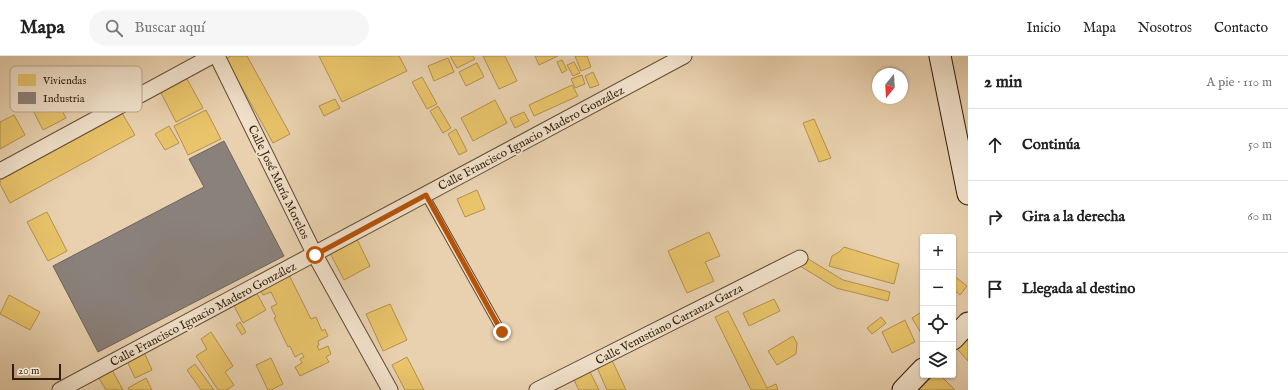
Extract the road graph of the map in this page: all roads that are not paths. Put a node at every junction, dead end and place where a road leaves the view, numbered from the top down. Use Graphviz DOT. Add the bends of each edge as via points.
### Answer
graph roads {
  1 [pos="212,56"];
  2 [pos="217,56"];
  3 [pos="684,56"];
  4 [pos="940,56"];
  5 [pos="142,94"];
  6 [pos="109,112"];
  7 [pos="0,171"];
  8 [pos="968,194"];
  9 [pos="426,195"];
  10 [pos="315,255"];
  11 [pos="800,258"];
  12 [pos="968,323"];
  13 [pos="502,332"];
  14 [pos="956,336"];
  15 [pos="920,372"];
  16 [pos="60,390"];
  17 [pos="390,390"];
  18 [pos="537,390"];
  19 [pos="903,390"];
  1 -- 5 [label="street"];
  2 -- 10 [label="street, Calle José María Morelos"];
  3 -- 9 [label="street, Calle Francisco Ignacio Madero González"];
  4 -- 8 [label="street"];
  6 -- 7 [label="street"];
  9 -- 10 [label="street, Calle Francisco Ignacio Madero González"];
  9 -- 13 [label="lane"];
  10 -- 16 [label="street, Calle Francisco Ignacio Madero González"];
  10 -- 17 [label="street, Calle José María Morelos"];
  11 -- 18 [label="street, Calle Venustiano Carranza Garza"];
  12 -- 14 [label="street"];
  15 -- 19 [label="street"];
}
